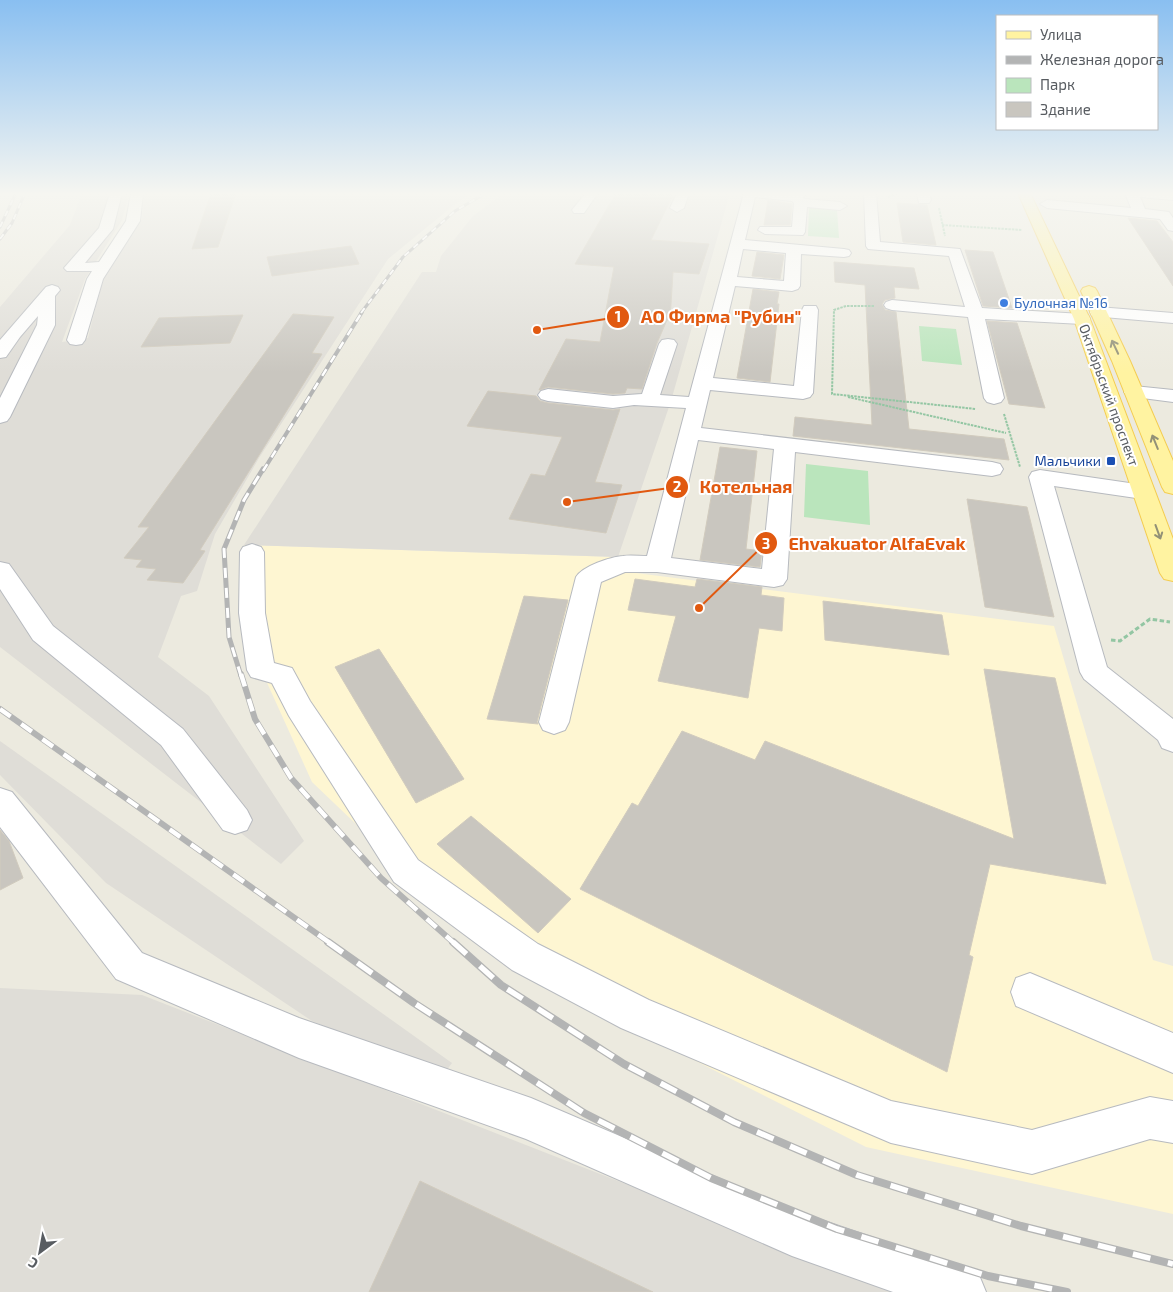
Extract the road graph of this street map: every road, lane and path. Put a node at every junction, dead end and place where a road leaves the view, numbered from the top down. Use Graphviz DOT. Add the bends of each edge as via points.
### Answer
graph roads {
  1 [pos="85,253"];
  2 [pos="111,253"];
  3 [pos="734,253"];
  4 [pos="794,253"];
  5 [pos="955,253"];
  6 [pos="1052,253"];
  7 [pos="103,266"];
  8 [pos="72,268"];
  9 [pos="1082,276"];
  10 [pos="727,281"];
  11 [pos="47,296"];
  12 [pos="892,305"];
  13 [pos="810,310"];
  14 [pos="974,312"];
  15 [pos="1098,312"];
  16 [pos="1173,318"];
  17 [pos="1082,319"];
  18 [pos="76,340"];
  19 [pos="668,344"];
  20 [pos="0,353"];
  21 [pos="702,383"];
  22 [pos="1134,392"];
  23 [pos="832,394"];
  24 [pos="548,395"];
  25 [pos="1173,396"];
  26 [pos="649,400"];
  27 [pos="697,403"];
  28 [pos="994,406"];
  29 [pos="0,417"];
  30 [pos="690,433"];
  31 [pos="1006,433"];
  32 [pos="785,444"];
  33 [pos="1020,467"];
  34 [pos="992,469"];
  35 [pos="1173,487"];
  36 [pos="1143,492"];
  37 [pos="252,552"];
  38 [pos="657,564"];
  39 [pos="0,570"];
  40 [pos="1173,573"];
  41 [pos="1170,622"];
  42 [pos="1120,641"];
  43 [pos="554,722"];
  44 [pos="1173,740"];
  45 [pos="0,802"];
  46 [pos="235,820"];
  47 [pos="1030,992"];
  48 [pos="1173,1053"];
  49 [pos="1173,1122"];
  50 [pos="962,1292"];
  1 -- 8 [label="street"];
  2 -- 7 [label="street"];
  3 -- 10 [label="street"];
  4 -- 10 [label="street" via="792,286"];
  5 -- 14 [label="street"];
  6 -- 17 [label="main road, Октябрьский проспект"];
  7 -- 8 [label="street"];
  7 -- 18 [label="street" via="95,278"];
  8 -- 11 [label="street"];
  9 -- 15 [label="main road, Октябрьский проспект"];
  10 -- 21 [label="street"];
  11 -- 20 [label="street"];
  11 -- 29 [label="street" via="46,325"];
  12 -- 14 [label="street"];
  12 -- 23 [label="path" via="846,306 834,310"];
  13 -- 21 [label="street" via="803,393"];
  14 -- 17 [label="street"];
  14 -- 28 [label="street"];
  15 -- 16 [label="street"];
  22 -- 15 [label="main road, Октябрьский проспект, one-way"];
  17 -- 36 [label="main road, Октябрьский проспект"];
  19 -- 26 [label="street"];
  21 -- 27 [label="street"];
  22 -- 25 [label="street"];
  35 -- 22 [label="main road, Октябрьский проспект, one-way"];
  23 -- 28 [label="path"];
  23 -- 31 [label="path"];
  24 -- 26 [label="street" via="613,402"];
  26 -- 27 [label="street"];
  27 -- 30 [label="street"];
  28 -- 31 [label="path"];
  30 -- 32 [label="street"];
  30 -- 38 [label="street"];
  31 -- 33 [label="path" via="1014,445"];
  32 -- 34 [label="street"];
  32 -- 38 [label="street" via="774,579"];
  36 -- 40 [label="main road, Октябрьский проспект, one-way"];
  36 -- 44 [label="street" via="1040,477 1094,672 1170,733"];
  37 -- 49 [label="street" via="252,613 261,670 282,675 298,708 406,871 525,957 635,1014 891,1122 1032,1152 1150,1118"];
  38 -- 43 [label="street" via="622,564 589,577"];
  39 -- 46 [label="street" via="44,633 172,737"];
  41 -- 42 [label="path" via="1150,619"];
  45 -- 50 [label="street" via="129,966 299,1038 531,1119 792,1233"];
  47 -- 48 [label="street"];
}
